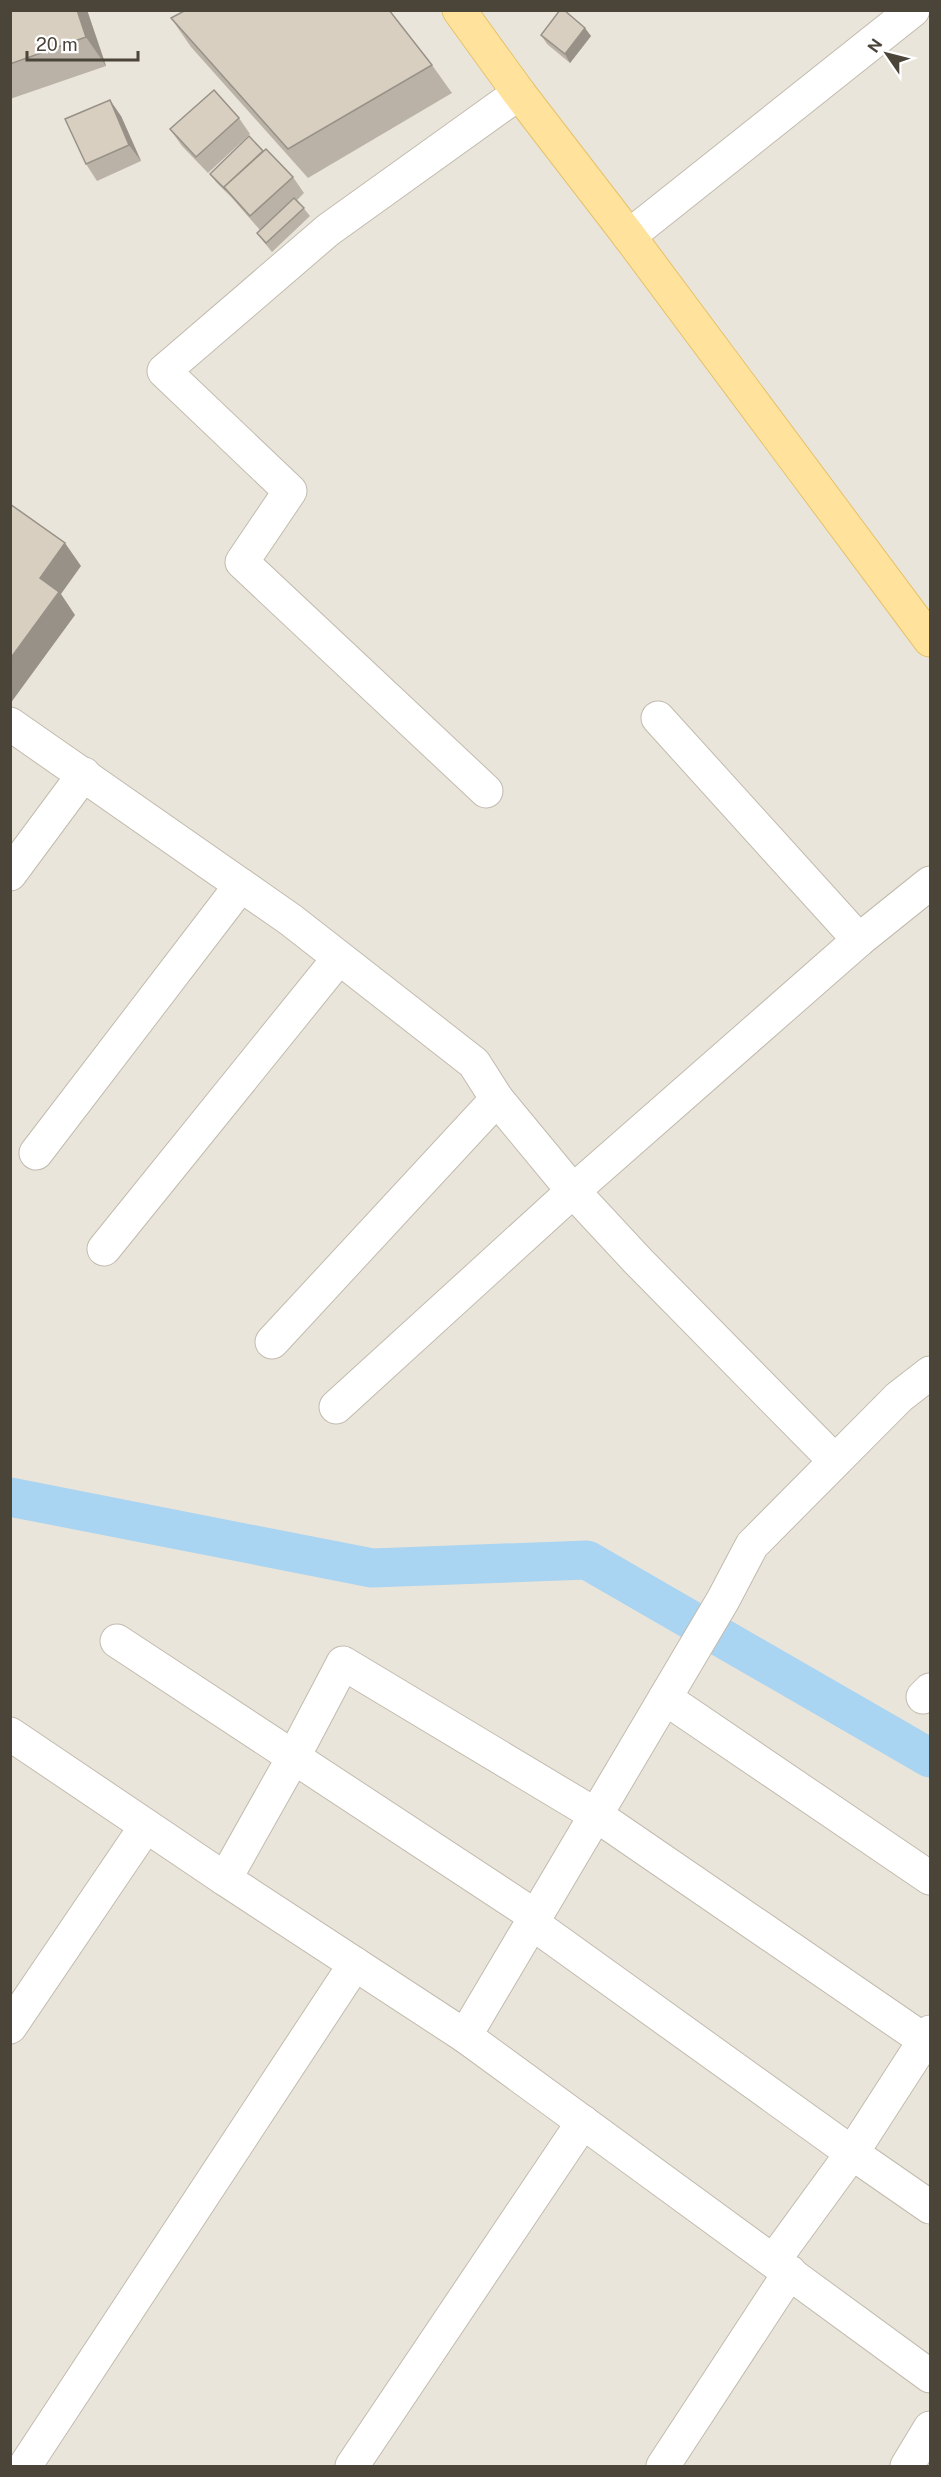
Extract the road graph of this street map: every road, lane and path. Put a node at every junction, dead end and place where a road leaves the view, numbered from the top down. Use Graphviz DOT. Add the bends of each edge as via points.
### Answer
graph roads {
  1 [pos="459,10"];
  2 [pos="914,10"];
  3 [pos="519,93"];
  4 [pos="629,236"];
  5 [pos="930,640"];
  6 [pos="658,718"];
  7 [pos="10,724"];
  8 [pos="84,774"];
  9 [pos="486,791"];
  10 [pos="10,874"];
  11 [pos="930,883"];
  12 [pos="242,885"];
  13 [pos="859,940"];
  14 [pos="339,958"];
  15 [pos="497,1099"];
  16 [pos="36,1153"];
  17 [pos="573,1191"];
  18 [pos="104,1249"];
  19 [pos="272,1341"];
  20 [pos="930,1373"];
  21 [pos="336,1407"];
  22 [pos="836,1461"];
  23 [pos="117,1641"];
  24 [pos="664,1698"];
  25 [pos="10,1734"];
  26 [pos="293,1758"];
  27 [pos="596,1815"];
  28 [pos="146,1826"];
  29 [pos="930,1878"];
  30 [pos="225,1879"];
  31 [pos="534,1919"];
  32 [pos="355,1964"];
  33 [pos="10,2028"];
  34 [pos="465,2036"];
  35 [pos="929,2039"];
  36 [pos="583,2122"];
  37 [pos="852,2153"];
  38 [pos="930,2207"];
  39 [pos="782,2266"];
  40 [pos="930,2376"];
  41 [pos="930,2428"];
  42 [pos="25,2466"];
  43 [pos="352,2466"];
  44 [pos="663,2466"];
  45 [pos="907,2466"];
  1 -- 3 [label="main road"];
  2 -- 4 [label="street"];
  3 -- 4 [label="main road"];
  3 -- 9 [label="street" via="328,230 164,371 290,491 242,562"];
  4 -- 5 [label="main road"];
  6 -- 13 [label="street"];
  7 -- 8 [label="street"];
  8 -- 10 [label="street"];
  8 -- 12 [label="street"];
  11 -- 13 [label="street"];
  12 -- 14 [label="street"];
  12 -- 16 [label="street"];
  13 -- 17 [label="street"];
  14 -- 15 [label="street" via="474,1063"];
  14 -- 18 [label="street"];
  15 -- 17 [label="street"];
  15 -- 19 [label="street"];
  17 -- 21 [label="street"];
  17 -- 22 [label="street"];
  20 -- 22 [label="street" via="899,1397"];
  22 -- 24 [label="street" via="752,1545"];
  23 -- 26 [label="street"];
  24 -- 27 [label="street"];
  24 -- 29 [label="street"];
  25 -- 28 [label="street"];
  26 -- 27 [label="street" via="343,1663"];
  26 -- 30 [label="street"];
  26 -- 31 [label="street"];
  27 -- 31 [label="street"];
  27 -- 35 [label="street"];
  28 -- 30 [label="street"];
  28 -- 33 [label="street"];
  30 -- 32 [label="street"];
  31 -- 34 [label="street"];
  31 -- 37 [label="street"];
  32 -- 34 [label="street"];
  32 -- 42 [label="street"];
  34 -- 36 [label="street"];
  35 -- 37 [label="street"];
  36 -- 39 [label="street"];
  36 -- 43 [label="street"];
  37 -- 38 [label="street"];
  37 -- 39 [label="street"];
  39 -- 40 [label="street"];
  39 -- 44 [label="street"];
  41 -- 45 [label="street"];
}
